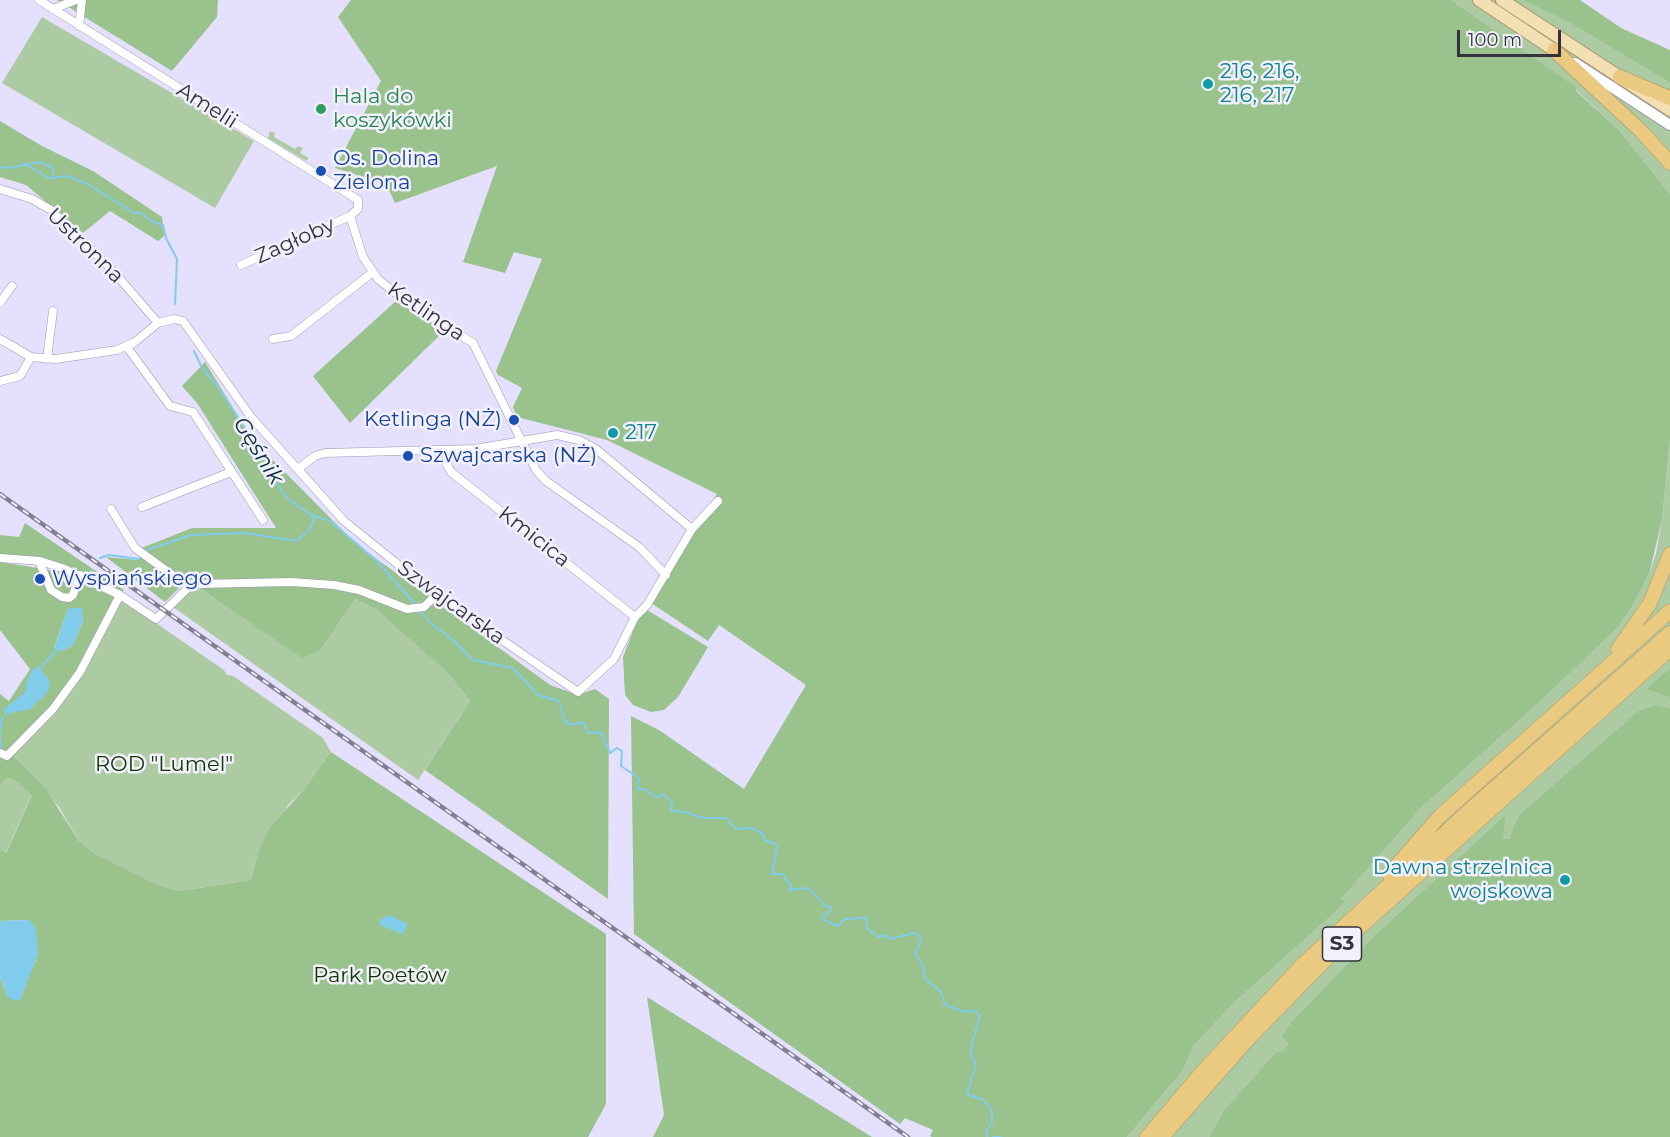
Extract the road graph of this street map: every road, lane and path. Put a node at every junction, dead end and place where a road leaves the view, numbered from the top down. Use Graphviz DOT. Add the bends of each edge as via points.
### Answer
graph roads {
  1 [pos="39,0"];
  2 [pos="76,0"];
  3 [pos="82,0"];
  4 [pos="1479,0"];
  5 [pos="1502,0"];
  6 [pos="53,9"];
  7 [pos="79,26"];
  8 [pos="1554,50"];
  9 [pos="1620,77"];
  10 [pos="1670,98"];
  11 [pos="1670,110"];
  12 [pos="1670,125"];
  13 [pos="1659,151"];
  14 [pos="1670,164"];
  15 [pos="1670,171"];
  16 [pos="0,189"];
  17 [pos="350,216"];
  18 [pos="241,265"];
  19 [pos="373,273"];
  20 [pos="12,286"];
  21 [pos="0,303"];
  22 [pos="53,311"];
  23 [pos="158,323"];
  24 [pos="0,339"];
  25 [pos="273,339"];
  26 [pos="127,347"];
  27 [pos="31,357"];
  28 [pos="47,359"];
  29 [pos="0,381"];
  30 [pos="520,440"];
  31 [pos="446,450"];
  32 [pos="298,469"];
  33 [pos="231,471"];
  34 [pos="718,501"];
  35 [pos="142,507"];
  36 [pos="111,509"];
  37 [pos="263,520"];
  38 [pos="692,529"];
  39 [pos="1670,554"];
  40 [pos="0,558"];
  41 [pos="39,561"];
  42 [pos="80,575"];
  43 [pos="666,575"];
  44 [pos="189,586"];
  45 [pos="120,595"];
  46 [pos="436,595"];
  47 [pos="1670,611"];
  48 [pos="635,617"];
  49 [pos="1670,633"];
  50 [pos="1670,649"];
  51 [pos="1585,686"];
  52 [pos="4,755"];
  53 [pos="1364,907"];
  54 [pos="1147,1137"];
  55 [pos="1162,1137"];
  1 -- 6 [label="street, Amelii"];
  2 -- 6 [label="street"];
  3 -- 7 [label="street"];
  4 -- 8 [label="main road"];
  5 -- 9 [label="main road"];
  6 -- 7 [label="street, Amelii"];
  7 -- 17 [label="street, Amelii" via="351,194 360,204"];
  8 -- 12 [label="street"];
  8 -- 13 [label="highway"];
  9 -- 10 [label="highway"];
  9 -- 11 [label="main road"];
  13 -- 14 [label="highway"];
  13 -- 15 [label="highway"];
  16 -- 23 [label="street, Ustronna" via="51,210 114,272"];
  17 -- 18 [label="street, Zagłoby"];
  17 -- 19 [label="street, Ketlinga" via="363,257"];
  19 -- 25 [label="street" via="291,336"];
  19 -- 30 [label="street, Ketlinga" via="399,297 473,343"];
  20 -- 21 [label="street"];
  22 -- 28 [label="street"];
  23 -- 26 [label="street"];
  23 -- 32 [label="street, Szwajcarska" via="181,320 188,327 245,409"];
  24 -- 27 [label="street"];
  26 -- 28 [label="street" via="94,355"];
  26 -- 33 [label="street" via="170,406 193,412"];
  27 -- 28 [label="street"];
  27 -- 29 [label="street" via="20,376"];
  30 -- 31 [label="street"];
  30 -- 38 [label="street" via="557,435 579,440 596,449"];
  30 -- 43 [label="street, Ketlinga" via="546,481 639,547"];
  31 -- 32 [label="street" via="326,453"];
  31 -- 48 [label="street, Kmicica" via="451,472"];
  32 -- 46 [label="street, Szwajcarska" via="344,521"];
  33 -- 35 [label="street"];
  33 -- 37 [label="street"];
  34 -- 38 [label="street, Szwajcarska"];
  36 -- 44 [label="street" via="142,553"];
  38 -- 43 [label="street, Szwajcarska"];
  39 -- 51 [label="highway" via="1659,586 1635,627"];
  40 -- 41 [label="street"];
  41 -- 42 [label="street"];
  41 -- 42 [label="street" via="51,590 62,597 73,595"];
  42 -- 45 [label="street"];
  43 -- 48 [label="street, Szwajcarska"];
  44 -- 45 [label="street" via="156,619"];
  44 -- 46 [label="street" via="291,582 334,585 406,609 424,607"];
  45 -- 52 [label="street" via="80,672 53,708"];
  46 -- 48 [label="street, Szwajcarska" via="578,692 614,659"];
  47 -- 51 [label="highway"];
  49 -- 53 [label="highway, S3"];
  50 -- 55 [label="highway, S3" via="1339,946 1250,1036"];
  51 -- 53 [label="highway" via="1440,816"];
  53 -- 54 [label="highway, S3" via="1259,1010"];
}
